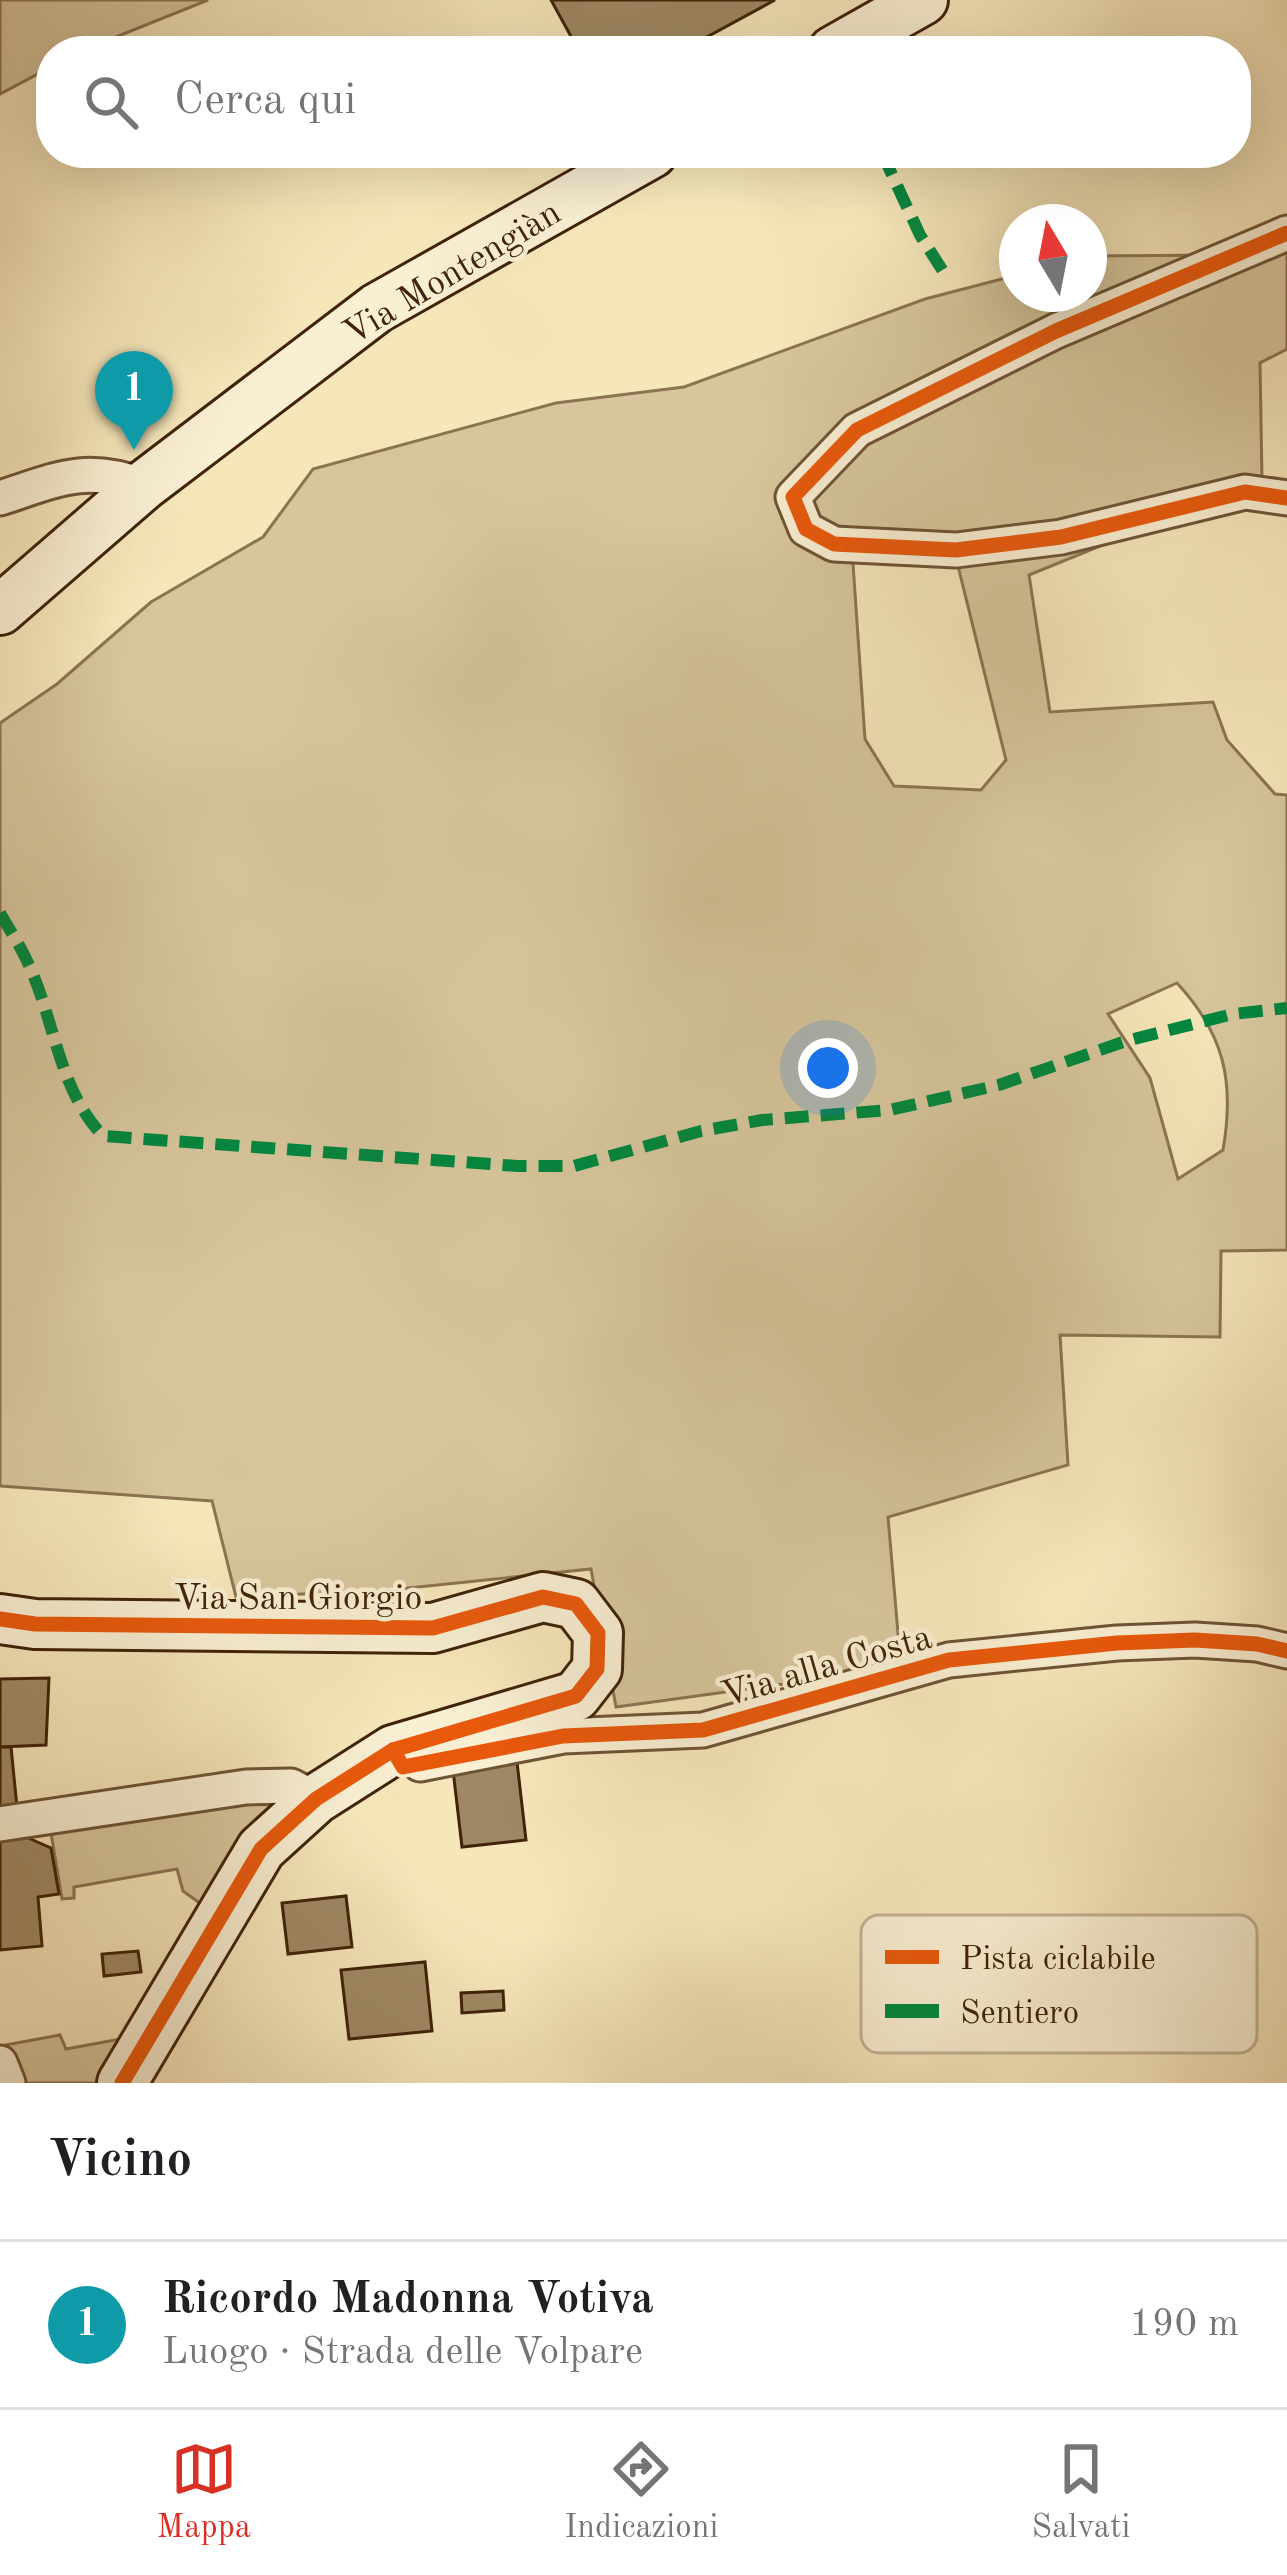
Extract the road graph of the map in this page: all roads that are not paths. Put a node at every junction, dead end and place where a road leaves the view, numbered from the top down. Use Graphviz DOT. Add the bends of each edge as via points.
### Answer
graph roads {
  1 [pos="923,0"];
  2 [pos="859,36"];
  3 [pos="625,168"];
  4 [pos="1287,233"];
  5 [pos="143,486"];
  6 [pos="0,498"];
  7 [pos="1287,498"];
  8 [pos="0,610"];
  9 [pos="0,1619"];
  10 [pos="1287,1651"];
  11 [pos="392,1750"];
  12 [pos="316,1798"];
  13 [pos="0,1824"];
  14 [pos="0,2063"];
  15 [pos="8,2083"];
  16 [pos="122,2083"];
  1 -- 2 [label="street"];
  3 -- 5 [label="street, Via Montengiàn" via="377,308"];
  4 -- 7 [label="street" via="1056,332 857,430 793,497 806,529 834,544 956,550 1061,537 1245,492"];
  5 -- 6 [label="street" via="109,473"];
  5 -- 8 [label="street, Via Montengiàn"];
  9 -- 11 [label="street, Via San Giorgio" via="433,1628 543,1597 576,1604 598,1633 597,1669 576,1696"];
  10 -- 11 [label="street, Via alla Costa" via="1195,1640 949,1660 703,1730 563,1736 404,1767"];
  11 -- 12 [label="street, Via San Giorgio"];
  12 -- 13 [label="street" via="291,1786 246,1787"];
  12 -- 16 [label="street, Via San Giorgio" via="261,1849"];
  14 -- 15 [label="street"];
}
